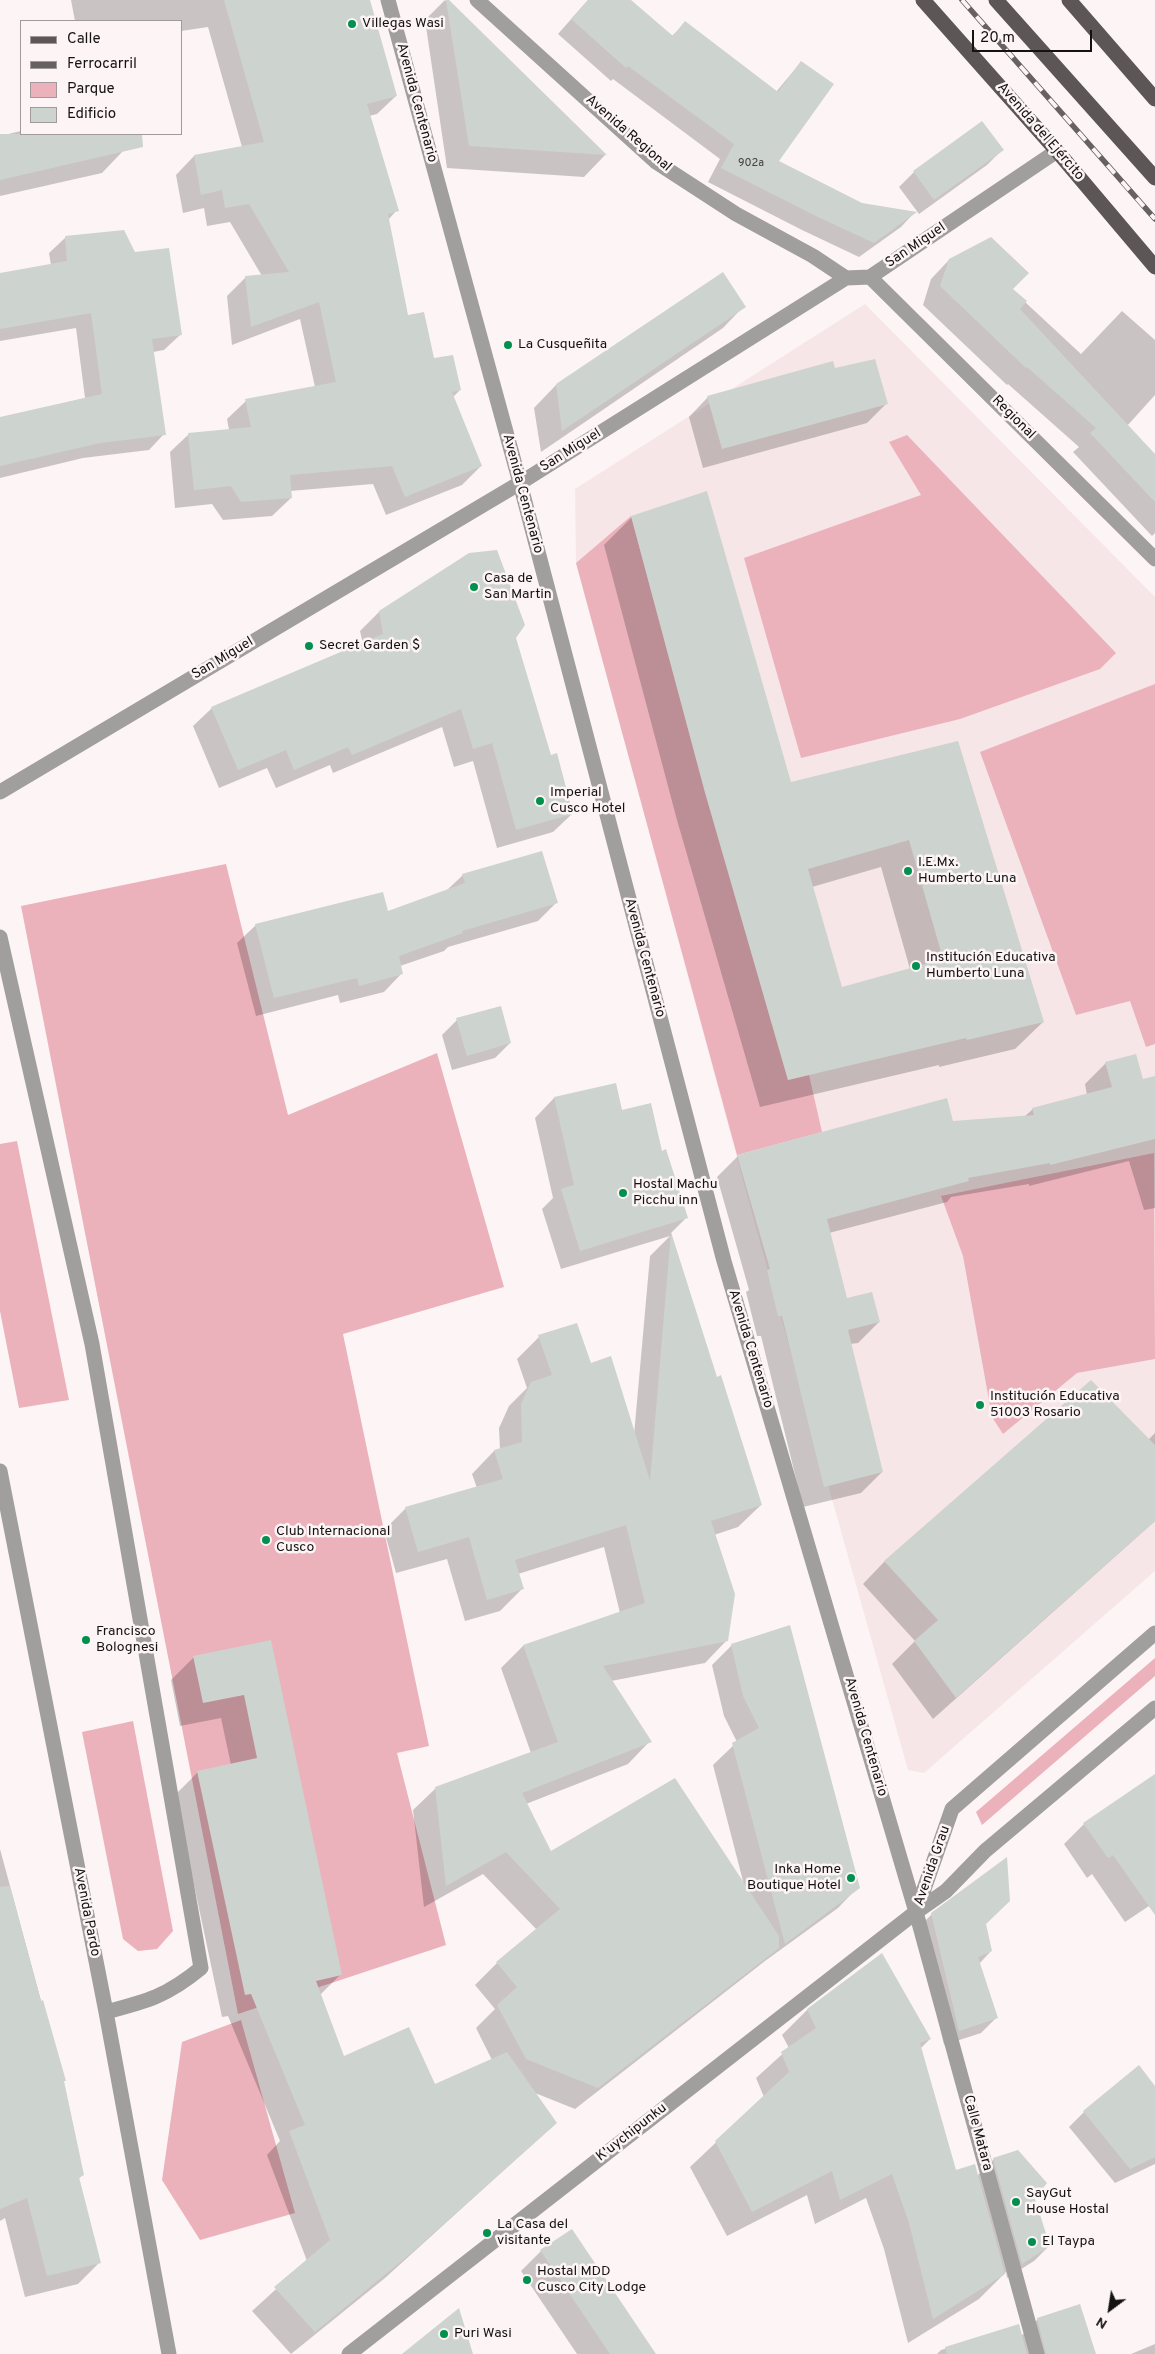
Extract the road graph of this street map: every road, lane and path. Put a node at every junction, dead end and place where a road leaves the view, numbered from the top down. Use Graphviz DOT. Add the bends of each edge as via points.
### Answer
graph roads {
  1 [pos="388,0"];
  2 [pos="477,0"];
  3 [pos="923,0"];
  4 [pos="996,0"];
  5 [pos="1069,0"];
  6 [pos="1155,99"];
  7 [pos="1057,151"];
  8 [pos="1155,178"];
  9 [pos="1155,267"];
  10 [pos="870,277"];
  11 [pos="846,278"];
  12 [pos="520,483"];
  13 [pos="1155,559"];
  14 [pos="0,792"];
  15 [pos="0,937"];
  16 [pos="0,1470"];
  17 [pos="1155,1633"];
  18 [pos="1155,1708"];
  19 [pos="916,1912"];
  20 [pos="106,2012"];
  21 [pos="169,2354"];
  22 [pos="349,2354"];
  23 [pos="1038,2354"];
  1 -- 12 [label="street, Avenida Centenario"];
  2 -- 11 [label="street, Avenida Regional" via="656,162 736,214"];
  3 -- 7 [label="main road, Avenida del Ejército"];
  4 -- 8 [label="main road"];
  5 -- 6 [label="main road"];
  7 -- 9 [label="main road, Avenida del Ejército"];
  7 -- 10 [label="street, San Miguel"];
  10 -- 11 [label="street, San Miguel"];
  10 -- 13 [label="street, Regional"];
  11 -- 12 [label="street, San Miguel"];
  12 -- 14 [label="street, San Miguel"];
  12 -- 19 [label="street, Avenida Centenario" via="724,1261"];
  15 -- 20 [label="street" via="92,1344 201,1968 179,1986 155,1998"];
  16 -- 20 [label="street, Avenida Pardo"];
  17 -- 19 [label="street, Avenida Grau" via="952,1809"];
  18 -- 19 [label="street, Avenida Grau" via="985,1851 946,1891"];
  19 -- 22 [label="street, K'uychipunku"];
  19 -- 23 [label="street, Calle Matara"];
  20 -- 21 [label="street, Avenida Pardo"];
}
